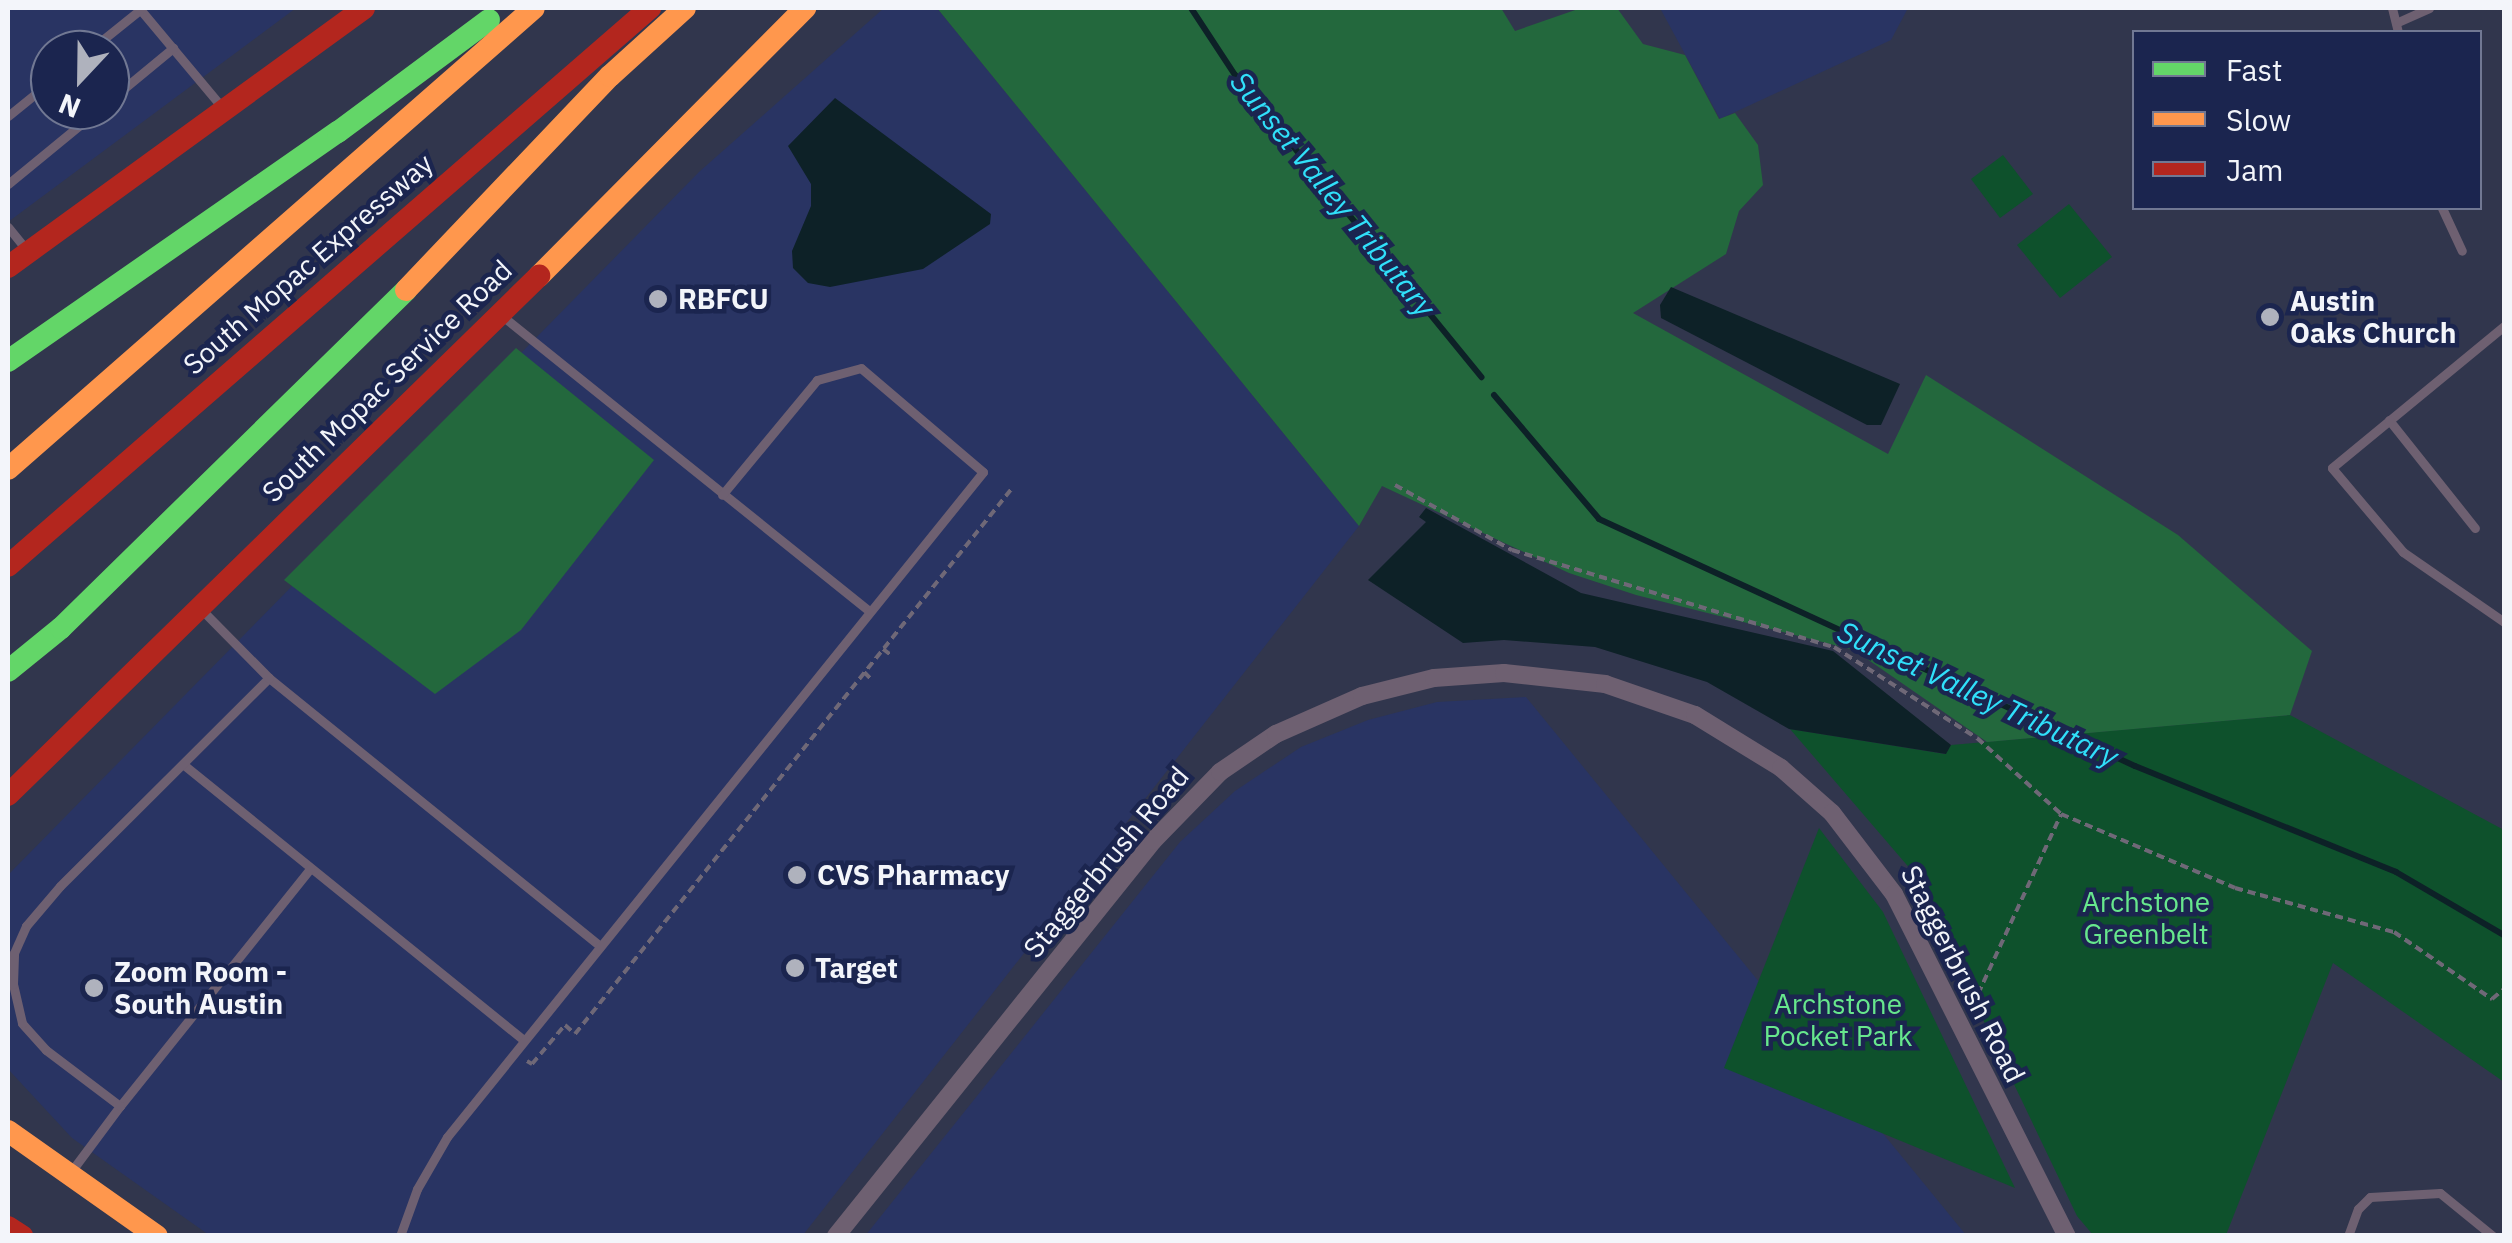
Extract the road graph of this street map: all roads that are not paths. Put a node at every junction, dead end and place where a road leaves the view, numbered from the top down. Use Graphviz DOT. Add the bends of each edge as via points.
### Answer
graph roads {
  1 [pos="140,8"];
  2 [pos="364,8"];
  3 [pos="504,8"];
  4 [pos="534,8"];
  5 [pos="650,8"];
  6 [pos="685,8"];
  7 [pos="805,8"];
  8 [pos="2392,8"];
  9 [pos="2429,8"];
  10 [pos="2398,27"];
  11 [pos="114,30"];
  12 [pos="173,48"];
  13 [pos="130,83"];
  14 [pos="30,98"];
  15 [pos="226,112"];
  16 [pos="8,116"];
  17 [pos="74,130"];
  18 [pos="8,184"];
  19 [pos="2443,210"];
  20 [pos="8,227"];
  21 [pos="2462,251"];
  22 [pos="28,252"];
  23 [pos="8,266"];
  24 [pos="500,314"];
  25 [pos="2504,326"];
  26 [pos="8,361"];
  27 [pos="2389,420"];
  28 [pos="8,470"];
  29 [pos="722,495"];
  30 [pos="2475,528"];
  31 [pos="8,566"];
  32 [pos="198,606"];
  33 [pos="869,611"];
  34 [pos="2504,622"];
  35 [pos="8,671"];
  36 [pos="269,678"];
  37 [pos="184,764"];
  38 [pos="8,794"];
  39 [pos="310,869"];
  40 [pos="600,946"];
  41 [pos="524,1040"];
  42 [pos="120,1106"];
  43 [pos="8,1131"];
  44 [pos="68,1175"];
  45 [pos="8,1227"];
  46 [pos="22,1236"];
  47 [pos="157,1236"];
  48 [pos="400,1236"];
  49 [pos="836,1236"];
  50 [pos="2067,1236"];
  51 [pos="2348,1236"];
  52 [pos="2493,1236"];
  1 -- 11 [label="lane"];
  1 -- 12 [label="lane"];
  2 -- 15 [label="main road"];
  3 -- 26 [label="main road"];
  4 -- 28 [label="main road, South Mopac Expressway"];
  5 -- 31 [label="main road, South Mopac Expressway"];
  6 -- 35 [label="main road" via="610,76 500,196 201,493"];
  7 -- 24 [label="main road, South Mopac Service Road"];
  8 -- 10 [label="lane"];
  9 -- 10 [label="lane"];
  12 -- 13 [label="lane"];
  12 -- 15 [label="lane"];
  14 -- 16 [label="lane"];
  15 -- 22 [label="main road"];
  17 -- 18 [label="lane"];
  19 -- 21 [label="lane"];
  20 -- 22 [label="lane"];
  22 -- 23 [label="main road"];
  24 -- 29 [label="lane"];
  24 -- 32 [label="main road, South Mopac Service Road"];
  25 -- 27 [label="lane"];
  27 -- 30 [label="lane"];
  27 -- 34 [label="lane" via="2332,468 2403,552"];
  29 -- 33 [label="lane"];
  29 -- 33 [label="lane" via="817,380 860,368 983,472"];
  32 -- 36 [label="lane"];
  32 -- 38 [label="main road, South Mopac Service Road"];
  33 -- 40 [label="lane"];
  36 -- 37 [label="lane"];
  36 -- 40 [label="lane"];
  37 -- 39 [label="lane"];
  37 -- 42 [label="lane" via="60,886 26,926 14,954 22,1022 46,1050"];
  39 -- 41 [label="lane"];
  39 -- 42 [label="lane"];
  40 -- 41 [label="lane"];
  41 -- 48 [label="lane" via="447,1138 417,1188"];
  42 -- 44 [label="lane"];
  43 -- 44 [label="main road"];
  44 -- 47 [label="main road"];
  45 -- 46 [label="main road"];
  49 -- 50 [label="street, Staggerbrush Road" via="1154,841 1220,772 1276,734 1362,696 1434,678 1504,673 1604,684 1694,715 1781,768 1832,814 1894,894"];
  51 -- 52 [label="lane" via="2370,1197 2440,1194"];
}
